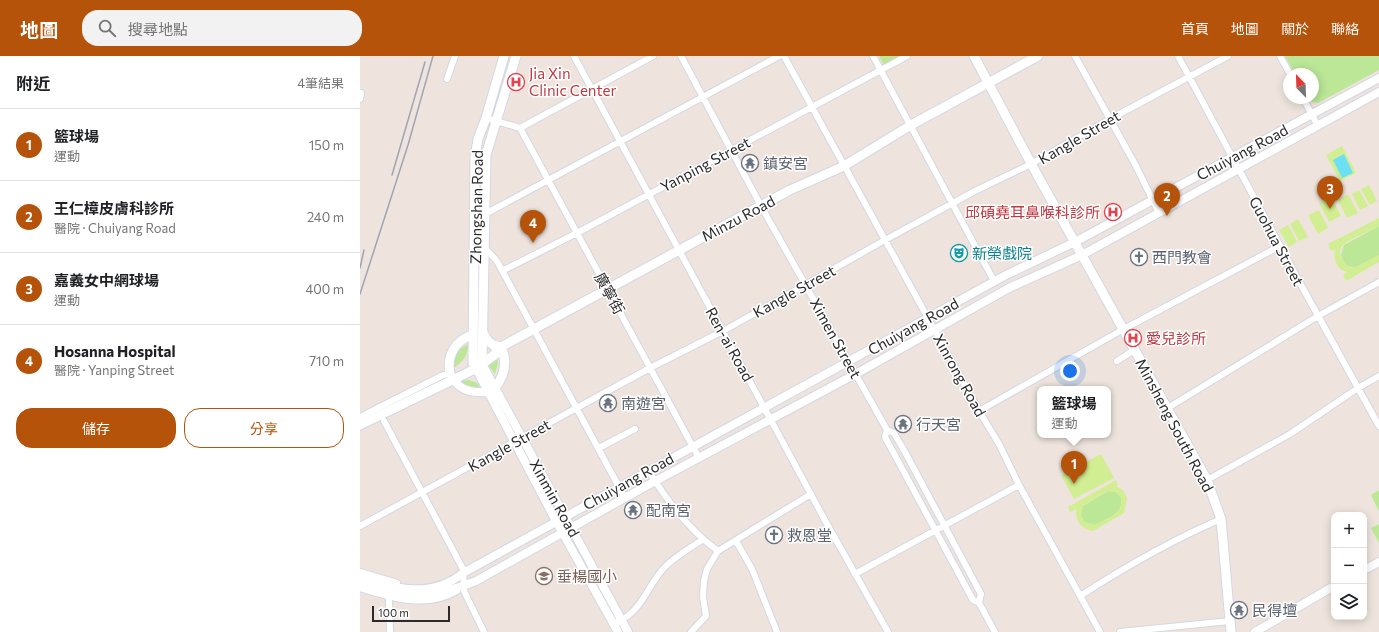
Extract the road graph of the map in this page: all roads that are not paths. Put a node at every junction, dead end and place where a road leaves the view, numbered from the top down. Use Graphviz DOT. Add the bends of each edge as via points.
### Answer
graph roads {
  1 [pos="455,56"];
  2 [pos="504,56"];
  3 [pos="516,56"];
  4 [pos="574,56"];
  5 [pos="652,56"];
  6 [pos="681,56"];
  7 [pos="779,56"];
  8 [pos="784,56"];
  9 [pos="873,56"];
  10 [pos="907,56"];
  11 [pos="974,56"];
  12 [pos="1038,56"];
  13 [pos="1075,56"];
  14 [pos="1178,56"];
  15 [pos="1228,56"];
  16 [pos="1280,56"];
  17 [pos="1287,68"];
  18 [pos="880,71"];
  19 [pos="1189,77"];
  20 [pos="1379,78"];
  21 [pos="446,79"];
  22 [pos="989,83"];
  23 [pos="592,89"];
  24 [pos="1379,92"];
  25 [pos="703,96"];
  26 [pos="1306,104"];
  27 [pos="811,106"];
  28 [pos="1312,114"];
  29 [pos="486,118"];
  30 [pos="1110,119"];
  31 [pos="496,122"];
  32 [pos="911,125"];
  33 [pos="1318,126"];
  34 [pos="520,128"];
  35 [pos="621,142"];
  36 [pos="732,149"];
  37 [pos="1232,158"];
  38 [pos="1032,164"];
  39 [pos="844,166"];
  40 [pos="1238,169"];
  41 [pos="548,180"];
  42 [pos="649,194"];
  43 [pos="1153,200"];
  44 [pos="953,203"];
  45 [pos="762,206"];
  46 [pos="475,213"];
  47 [pos="1159,213"];
  48 [pos="485,214"];
  49 [pos="577,233"];
  50 [pos="884,240"];
  51 [pos="1075,242"];
  52 [pos="475,246"];
  53 [pos="1280,246"];
  54 [pos="485,248"];
  55 [pos="679,250"];
  56 [pos="1082,255"];
  57 [pos="502,270"];
  58 [pos="994,281"];
  59 [pos="1379,282"];
  60 [pos="806,283"];
  61 [pos="608,290"];
  62 [pos="1318,316"];
  63 [pos="928,318"];
  64 [pos="535,330"];
  65 [pos="935,330"];
  66 [pos="1122,330"];
  67 [pos="482,331"];
  68 [pos="723,331"];
  69 [pos="472,335"];
  70 [pos="501,347"];
  71 [pos="1134,350"];
  72 [pos="1117,361"];
  73 [pos="848,362"];
  74 [pos="478,363"];
  75 [pos="650,368"];
  76 [pos="856,374"];
  77 [pos="1379,376"];
  78 [pos="446,380"];
  79 [pos="1358,388"];
  80 [pos="491,390"];
  81 [pos="764,407"];
  82 [pos="577,408"];
  83 [pos="1166,409"];
  84 [pos="979,411"];
  85 [pos="360,418"];
  86 [pos="771,420"];
  87 [pos="384,421"];
  88 [pos="1378,422"];
  89 [pos="360,425"];
  90 [pos="635,429"];
  91 [pos="360,430"];
  92 [pos="887,430"];
  93 [pos="518,440"];
  94 [pos="692,446"];
  95 [pos="599,448"];
  96 [pos="699,458"];
  97 [pos="648,470"];
  98 [pos="1207,480"];
  99 [pos="655,482"];
  100 [pos="1019,485"];
  101 [pos="619,486"];
  102 [pos="423,493"];
  103 [pos="811,494"];
  104 [pos="625,498"];
  105 [pos="564,516"];
  106 [pos="1221,519"];
  107 [pos="556,521"];
  108 [pos="944,525"];
  109 [pos="360,526"];
  110 [pos="571,528"];
  111 [pos="935,530"];
  112 [pos="562,533"];
  113 [pos="702,540"];
  114 [pos="736,541"];
  115 [pos="718,551"];
  116 [pos="1379,562"];
  117 [pos="1367,568"];
  118 [pos="360,572"];
  119 [pos="463,573"];
  120 [pos="855,574"];
  121 [pos="360,577"];
  122 [pos="360,583"];
  123 [pos="453,586"];
  124 [pos="464,586"];
  125 [pos="360,588"];
  126 [pos="1331,588"];
  127 [pos="1080,596"];
  128 [pos="389,600"];
  129 [pos="979,603"];
  130 [pos="622,620"];
  131 [pos="1230,621"];
  132 [pos="613,624"];
  133 [pos="390,632"];
  134 [pos="484,632"];
  135 [pos="618,632"];
  136 [pos="628,632"];
  137 [pos="691,632"];
  138 [pos="777,632"];
  139 [pos="888,632"];
  140 [pos="995,632"];
  141 [pos="1100,632"];
  142 [pos="1120,632"];
  143 [pos="1231,632"];
  144 [pos="1255,632"];
  1 -- 21 [label="street"];
  2 -- 29 [label="main road, Zhongshan Road"];
  3 -- 31 [label="main road, Zhongshan Road"];
  4 -- 23 [label="street, Ren-ai Road"];
  5 -- 23 [label="street"];
  6 -- 25 [label="street, Ximen Street"];
  7 -- 25 [label="street"];
  8 -- 27 [label="street, Xinrong Road"];
  9 -- 18 [label="street"];
  10 -- 18 [label="street, Yanping Street"];
  11 -- 22 [label="main road, Minsheng South Road"];
  12 -- 22 [label="main road, Minzu Road"];
  13 -- 30 [label="street"];
  14 -- 19 [label="street, Guohua Street"];
  15 -- 19 [label="street, Kangle Street"];
  16 -- 17 [label="street"];
  18 -- 27 [label="street, Yanping Street"];
  18 -- 32 [label="street"];
  19 -- 30 [label="street, Kangle Street"];
  19 -- 37 [label="street, Guohua Street"];
  20 -- 28 [label="street, Chuiyang Road"];
  22 -- 32 [label="main road, Minzu Road"];
  22 -- 38 [label="main road, Minsheng South Road"];
  23 -- 34 [label="street"];
  23 -- 35 [label="street, Ren-ai Road"];
  24 -- 33 [label="street, Chuiyang Road"];
  25 -- 35 [label="street"];
  25 -- 36 [label="street, Ximen Street"];
  26 -- 28 [label="street"];
  27 -- 36 [label="street, Yanping Street"];
  27 -- 39 [label="street, Xinrong Road"];
  28 -- 33 [label="street"];
  28 -- 37 [label="street, Chuiyang Road"];
  29 -- 31 [label="street"];
  29 -- 46 [label="main road, Zhongshan Road" via="478,139 475,158"];
  30 -- 38 [label="street, Kangle Street"];
  30 -- 43 [label="street"];
  31 -- 34 [label="street"];
  31 -- 48 [label="main road, Zhongshan Road" via="486,155"];
  32 -- 39 [label="main road, Minzu Road"];
  32 -- 44 [label="street"];
  33 -- 40 [label="street, Chuiyang Road"];
  34 -- 41 [label="street, 廣寧街"];
  35 -- 41 [label="street"];
  35 -- 42 [label="street, Ren-ai Road"];
  36 -- 42 [label="street, Yanping Street"];
  36 -- 45 [label="street, Ximen Street"];
  37 -- 40 [label="street, Guohua Street"];
  37 -- 43 [label="street, Chuiyang Road"];
  38 -- 44 [label="street, Kangle Street"];
  38 -- 51 [label="main road, Minsheng South Road"];
  39 -- 45 [label="main road, Minzu Road"];
  39 -- 50 [label="street, Xinrong Road"];
  40 -- 47 [label="street, Chuiyang Road"];
  40 -- 53 [label="street, Guohua Street"];
  41 -- 48 [label="street"];
  41 -- 49 [label="street, 廣寧街"];
  42 -- 49 [label="street, Yanping Street"];
  42 -- 55 [label="street, Ren-ai Road"];
  43 -- 47 [label="street"];
  43 -- 51 [label="street, Chuiyang Road"];
  44 -- 50 [label="street, Kangle Street"];
  44 -- 58 [label="street"];
  45 -- 55 [label="main road, Minzu Road"];
  45 -- 60 [label="street, Ximen Street"];
  46 -- 48 [label="street"];
  46 -- 52 [label="main road, Zhongshan Road"];
  47 -- 56 [label="street, Chuiyang Road"];
  48 -- 54 [label="main road, Zhongshan Road"];
  49 -- 57 [label="street, Yanping Street"];
  49 -- 61 [label="street, 廣寧街"];
  50 -- 60 [label="street, Kangle Street"];
  50 -- 63 [label="street, Xinrong Road"];
  51 -- 56 [label="main road, Minsheng South Road"];
  51 -- 58 [label="street, Chuiyang Road"];
  52 -- 54 [label="main road"];
  52 -- 69 [label="main road, Zhongshan Road"];
  53 -- 62 [label="street, Guohua Street"];
  53 -- 66 [label="street"];
  54 -- 57 [label="street"];
  54 -- 67 [label="main road, Zhongshan Road"];
  55 -- 61 [label="main road, Minzu Road"];
  55 -- 68 [label="street, Ren-ai Road"];
  56 -- 65 [label="street, Chuiyang Road" via="1009,288"];
  56 -- 66 [label="main road, Minsheng South Road"];
  57 -- 64 [label="street"];
  58 -- 63 [label="street, Chuiyang Road"];
  59 -- 62 [label="street"];
  60 -- 68 [label="street, Kangle Street"];
  60 -- 73 [label="street, Ximen Street"];
  61 -- 64 [label="main road, Minzu Road"];
  61 -- 75 [label="street, 廣寧街"];
  62 -- 79 [label="street, Guohua Street"];
  62 -- 83 [label="street"];
  63 -- 65 [label="street, Xinrong Road"];
  63 -- 73 [label="street, Chuiyang Road"];
  64 -- 70 [label="main road, Minzu Road"];
  64 -- 82 [label="street"];
  65 -- 76 [label="street, Chuiyang Road"];
  65 -- 84 [label="street, Xinrong Road"];
  66 -- 71 [label="main road, Minsheng South Road"];
  66 -- 84 [label="street"];
  67 -- 70 [label="main road" via="490,343"];
  67 -- 74 [label="main road, Zhongshan Road"];
  68 -- 75 [label="street, Kangle Street"];
  68 -- 81 [label="street, Ren-ai Road"];
  69 -- 74 [label="main road, Zhongshan Road"];
  69 -- 78 [label="main road" via="462,340 453,350"];
  70 -- 74 [label="main road, Minzu Road"];
  70 -- 80 [label="main road" via="505,367 502,378"];
  71 -- 72 [label="street"];
  71 -- 83 [label="main road, Minsheng South Road"];
  73 -- 76 [label="street, Ximen Street"];
  73 -- 81 [label="street, Chuiyang Road"];
  74 -- 78 [label="main road, Minzu Road"];
  74 -- 80 [label="street, Xinmin Road"];
  75 -- 82 [label="street, Kangle Street"];
  75 -- 94 [label="street, 廣寧街"];
  76 -- 86 [label="street, Chuiyang Road"];
  76 -- 92 [label="street, Ximen Street"];
  77 -- 79 [label="street"];
  78 -- 80 [label="street" via="467,391"];
  78 -- 85 [label="main road"];
  78 -- 89 [label="main road"];
  78 -- 91 [label="street"];
  79 -- 88 [label="street, Guohua Street"];
  79 -- 98 [label="street" via="1290,434"];
  80 -- 93 [label="street, Xinmin Road"];
  81 -- 86 [label="street, Ren-ai Road"];
  81 -- 94 [label="street, Chuiyang Road"];
  82 -- 93 [label="street, Kangle Street"];
  82 -- 95 [label="street"];
  83 -- 98 [label="main road, Minsheng South Road"];
  84 -- 100 [label="street, Xinrong Road"];
  86 -- 96 [label="street, Chuiyang Road"];
  86 -- 103 [label="street, Ren-ai Road"];
  87 -- 102 [label="street"];
  90 -- 95 [label="street"];
  92 -- 108 [label="street, Ximen Street" via="894,433"];
  92 -- 111 [label="street, Ximen Street" via="885,437"];
  93 -- 102 [label="street, Kangle Street"];
  93 -- 105 [label="street, Xinmin Road"];
  93 -- 107 [label="street, Xinmin Road"];
  94 -- 96 [label="street, 廣寧街"];
  94 -- 97 [label="street, Chuiyang Road"];
  95 -- 101 [label="street"];
  96 -- 99 [label="street, Chuiyang Road"];
  97 -- 99 [label="street"];
  97 -- 101 [label="street, Chuiyang Road"];
  98 -- 106 [label="main road, Minsheng South Road"];
  99 -- 104 [label="street, Chuiyang Road"];
  99 -- 113 [label="street"];
  100 -- 108 [label="street"];
  100 -- 127 [label="street, Xinrong Road"];
  101 -- 104 [label="street"];
  101 -- 105 [label="street, Chuiyang Road"];
  102 -- 109 [label="street, Kangle Street"];
  102 -- 119 [label="street"];
  103 -- 114 [label="street"];
  103 -- 120 [label="street, Ren-ai Road"];
  104 -- 110 [label="street, Chuiyang Road"];
  105 -- 107 [label="street, Chuiyang Road"];
  105 -- 110 [label="street, Xinmin Road"];
  106 -- 127 [label="street" via="1194,530 1122,569"];
  106 -- 131 [label="main road, Minsheng South Road"];
  107 -- 112 [label="street, Xinmin Road"];
  107 -- 119 [label="street, Chuiyang Road"];
  108 -- 111 [label="street"];
  108 -- 129 [label="street, Ximen Street" via="981,594"];
  110 -- 112 [label="street, Chuiyang Road"];
  110 -- 130 [label="street, Xinmin Road"];
  111 -- 120 [label="street"];
  111 -- 129 [label="street, Ximen Street" via="973,600"];
  112 -- 124 [label="street, Chuiyang Road"];
  112 -- 132 [label="street, Xinmin Road"];
  113 -- 115 [label="street"];
  113 -- 130 [label="street" via="664,568 640,605"];
  114 -- 115 [label="street"];
  114 -- 138 [label="street" via="752,569"];
  115 -- 137 [label="street" via="706,569 703,597 706,616"];
  116 -- 117 [label="street"];
  118 -- 123 [label="street" via="408,585"];
  119 -- 123 [label="street, Chuiyang Road"];
  119 -- 124 [label="street"];
  120 -- 139 [label="street, Ren-ai Road"];
  121 -- 123 [label="street" via="408,589"];
  122 -- 123 [label="street" via="408,596 424,596"];
  123 -- 124 [label="street, Chuiyang Road"];
  123 -- 125 [label="street" via="426,600 394,598"];
  124 -- 134 [label="street"];
  126 -- 144 [label="street"];
  127 -- 141 [label="street, Xinrong Road"];
  128 -- 133 [label="street"];
  129 -- 140 [label="street, Ximen Street"];
  130 -- 132 [label="street"];
  130 -- 136 [label="street, Xinmin Road"];
  131 -- 142 [label="street"];
  131 -- 143 [label="main road, Minsheng South Road"];
  132 -- 135 [label="street, Xinmin Road"];
}
